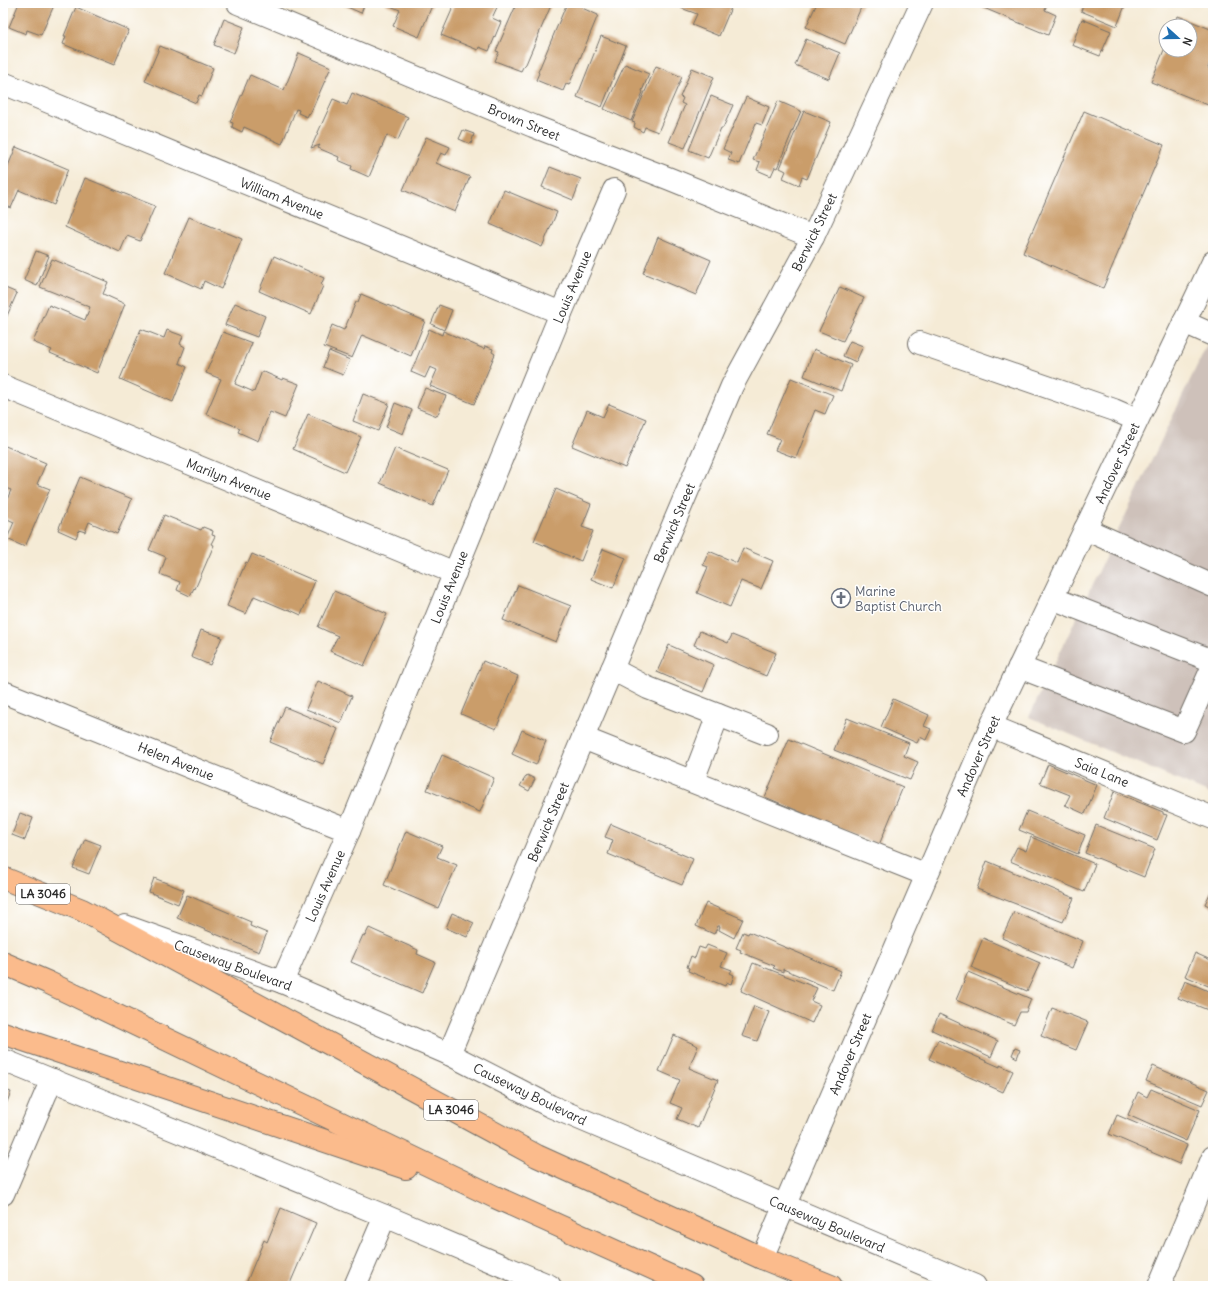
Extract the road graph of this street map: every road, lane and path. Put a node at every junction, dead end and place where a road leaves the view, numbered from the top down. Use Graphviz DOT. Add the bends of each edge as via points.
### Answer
graph roads {
  1 [pos="238,3"];
  2 [pos="922,3"];
  3 [pos="3,83"];
  4 [pos="614,190"];
  5 [pos="813,237"];
  6 [pos="1213,262"];
  7 [pos="561,313"];
  8 [pos="1184,322"];
  9 [pos="1213,335"];
  10 [pos="920,343"];
  11 [pos="3,386"];
  12 [pos="1138,420"];
  13 [pos="1085,529"];
  14 [pos="455,573"];
  15 [pos="1213,586"];
  16 [pos="1052,598"];
  17 [pos="1213,661"];
  18 [pos="1213,666"];
  19 [pos="1019,667"];
  20 [pos="612,669"];
  21 [pos="3,692"];
  22 [pos="718,715"];
  23 [pos="991,726"];
  24 [pos="767,734"];
  25 [pos="583,738"];
  26 [pos="692,780"];
  27 [pos="1213,818"];
  28 [pos="349,831"];
  29 [pos="927,875"];
  30 [pos="3,878"];
  31 [pos="82,910"];
  32 [pos="3,963"];
  33 [pos="282,982"];
  34 [pos="3,1033"];
  35 [pos="449,1054"];
  36 [pos="3,1060"];
  37 [pos="53,1080"];
  38 [pos="1213,1157"];
  39 [pos="3,1194"];
  40 [pos="495,1197"];
  41 [pos="784,1206"];
  42 [pos="385,1216"];
  43 [pos="762,1258"];
  44 [pos="355,1286"];
  45 [pos="550,1286"];
  46 [pos="692,1286"];
  47 [pos="831,1286"];
  48 [pos="975,1286"];
  49 [pos="1159,1286"];
  1 -- 5 [label="street, Brown Street" via="533,126"];
  2 -- 5 [label="street, Berwick Street"];
  3 -- 7 [label="street, William Avenue"];
  4 -- 7 [label="street, Louis Avenue"];
  5 -- 20 [label="street, Berwick Street" via="732,386"];
  6 -- 8 [label="street, Andover Street"];
  7 -- 14 [label="street, Louis Avenue"];
  8 -- 9 [label="street"];
  8 -- 12 [label="street, Andover Street"];
  10 -- 12 [label="street"];
  11 -- 14 [label="street, Marilyn Avenue"];
  12 -- 13 [label="street, Andover Street"];
  13 -- 15 [label="street"];
  13 -- 16 [label="street, Andover Street"];
  14 -- 28 [label="street, Louis Avenue"];
  16 -- 17 [label="street"];
  16 -- 19 [label="street, Andover Street"];
  18 -- 19 [label="street" via="1184,731"];
  19 -- 23 [label="street, Andover Street"];
  20 -- 22 [label="street" via="648,688"];
  20 -- 25 [label="street, Berwick Street"];
  21 -- 28 [label="street, Helen Avenue"];
  22 -- 24 [label="street"];
  22 -- 26 [label="street"];
  23 -- 27 [label="street, Saia Lane"];
  23 -- 29 [label="street, Andover Street"];
  25 -- 26 [label="street"];
  25 -- 35 [label="street, Berwick Street"];
  26 -- 29 [label="street"];
  28 -- 33 [label="street, Louis Avenue"];
  29 -- 41 [label="street, Andover Street"];
  30 -- 31 [label="highway, Causeway Boulevard / LA 3046"];
  31 -- 33 [label="street, Causeway Boulevard"];
  31 -- 43 [label="highway, Causeway Boulevard / LA 3046" via="537,1156"];
  32 -- 40 [label="highway"];
  33 -- 35 [label="street, Causeway Boulevard"];
  34 -- 40 [label="highway"];
  35 -- 41 [label="street, Causeway Boulevard" via="550,1106"];
  36 -- 37 [label="street"];
  37 -- 39 [label="street"];
  37 -- 42 [label="street"];
  38 -- 49 [label="street"];
  40 -- 46 [label="highway"];
  41 -- 43 [label="street, Andover Street"];
  41 -- 48 [label="street, Causeway Boulevard"];
  42 -- 44 [label="street"];
  42 -- 45 [label="street"];
  43 -- 47 [label="highway, Causeway Boulevard / LA 3046"];
}
